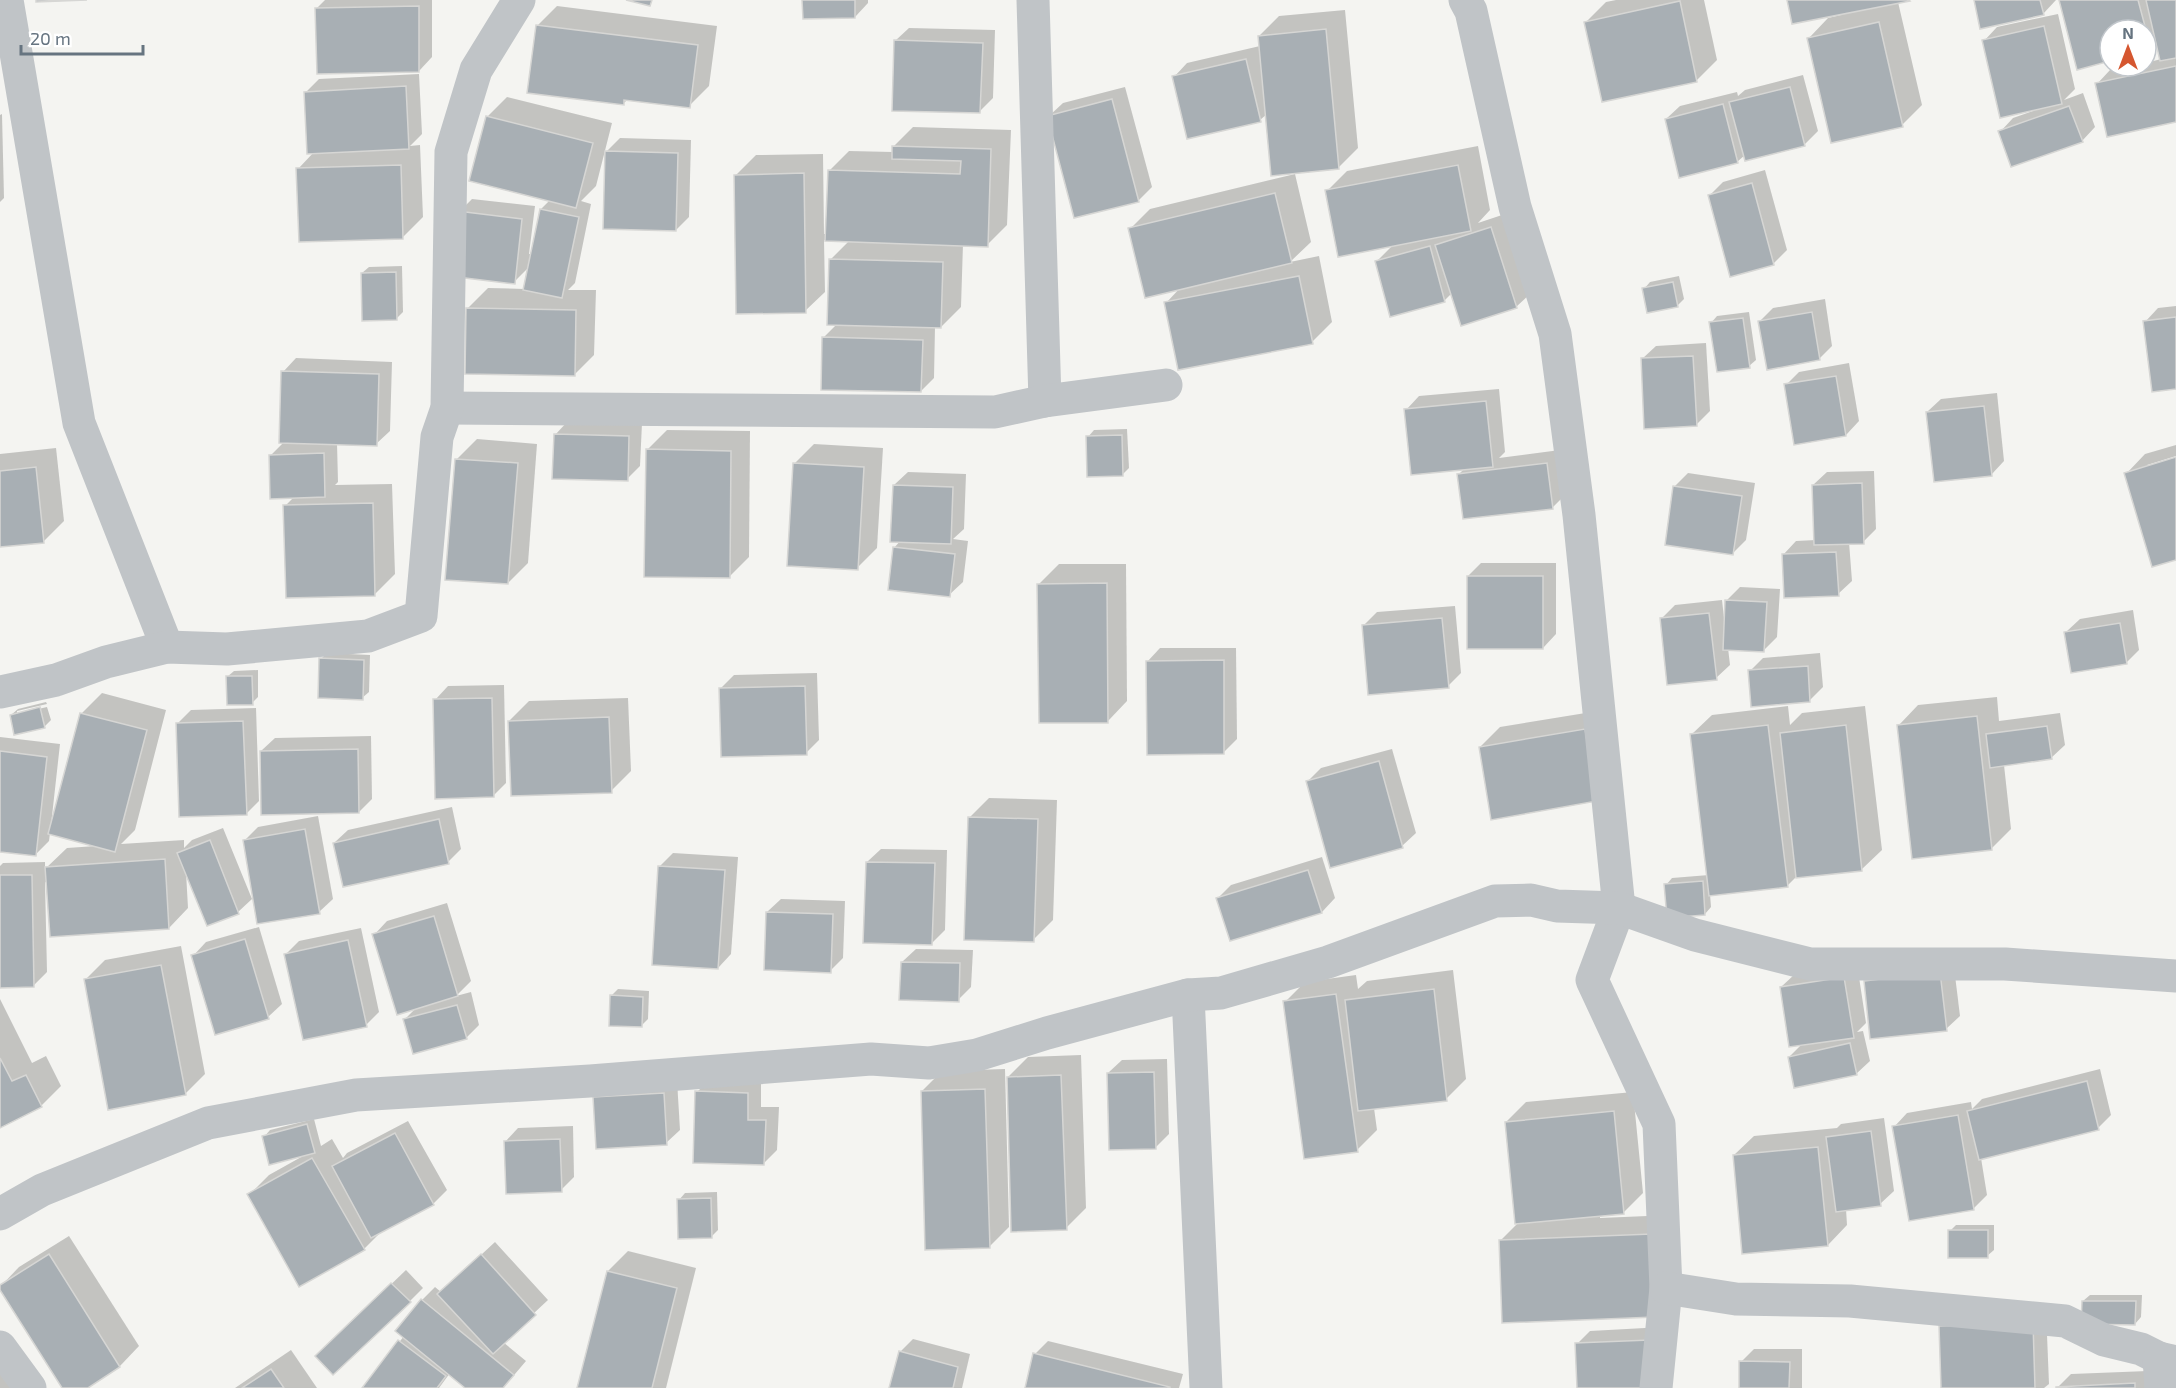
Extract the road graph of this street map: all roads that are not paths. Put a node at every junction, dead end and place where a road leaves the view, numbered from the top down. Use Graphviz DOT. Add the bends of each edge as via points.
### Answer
graph roads {
  1 [pos="7,0"];
  2 [pos="519,0"];
  3 [pos="1033,0"];
  4 [pos="1465,0"];
  5 [pos="1166,385"];
  6 [pos="1046,401"];
  7 [pos="447,408"];
  8 [pos="166,647"];
  9 [pos="0,692"];
  10 [pos="1619,908"];
  11 [pos="2176,976"];
  12 [pos="1188,994"];
  13 [pos="0,1214"];
  14 [pos="1666,1288"];
  15 [pos="0,1347"];
  16 [pos="2165,1369"];
  17 [pos="30,1388"];
  18 [pos="1206,1388"];
  19 [pos="1656,1388"];
  1 -- 8 [label="street" via="79,423"];
  2 -- 7 [label="street" via="476,70 452,152"];
  3 -- 6 [label="street"];
  4 -- 10 [label="street" via="1471,11 1515,207 1555,334 1580,527"];
  5 -- 6 [label="street"];
  6 -- 7 [label="street" via="995,412"];
  7 -- 8 [label="street" via="437,437 422,616 368,636 227,649"];
  8 -- 9 [label="street" via="56,680"];
  10 -- 11 [label="street" via="1695,935 1810,964 2005,964"];
  10 -- 12 [label="street" via="1557,906 1531,900 1495,901 1328,963 1221,993"];
  10 -- 14 [label="street" via="1592,980 1659,1124"];
  12 -- 13 [label="street" via="977,1055 929,1063 871,1059 356,1095 208,1123 42,1190"];
  12 -- 18 [label="street"];
  14 -- 16 [label="street" via="1736,1299 1850,1301 2065,1321 2104,1340 2140,1349"];
  14 -- 19 [label="street"];
  15 -- 17 [label="street"];
}
